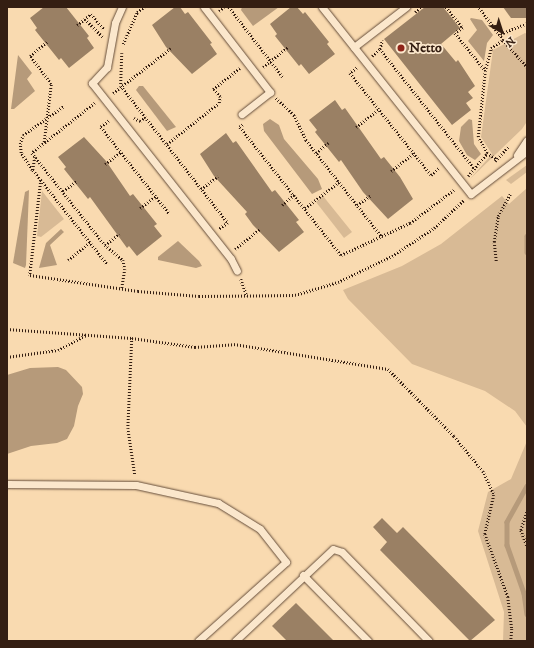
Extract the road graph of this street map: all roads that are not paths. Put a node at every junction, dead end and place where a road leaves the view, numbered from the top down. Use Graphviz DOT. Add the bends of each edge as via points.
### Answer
graph roads {
  1 [pos="122,7"];
  2 [pos="204,7"];
  3 [pos="322,7"];
  4 [pos="406,7"];
  5 [pos="354,47"];
  6 [pos="242,114"];
  7 [pos="527,140"];
  8 [pos="527,151"];
  9 [pos="516,157"];
  10 [pos="237,271"];
  11 [pos="7,484"];
  12 [pos="303,575"];
  13 [pos="198,641"];
  14 [pos="234,641"];
  15 [pos="368,641"];
  16 [pos="429,641"];
  1 -- 10 [label="lane" via="115,23 107,67 92,83 212,235"];
  2 -- 6 [label="lane" via="270,92"];
  3 -- 5 [label="lane"];
  4 -- 5 [label="lane"];
  5 -- 9 [label="lane" via="471,194"];
  7 -- 9 [label="lane"];
  8 -- 9 [label="lane"];
  11 -- 13 [label="lane" via="136,485 218,503 260,529 286,562"];
  12 -- 14 [label="lane"];
  12 -- 15 [label="lane"];
  12 -- 16 [label="lane" via="333,549 342,552"];
}
